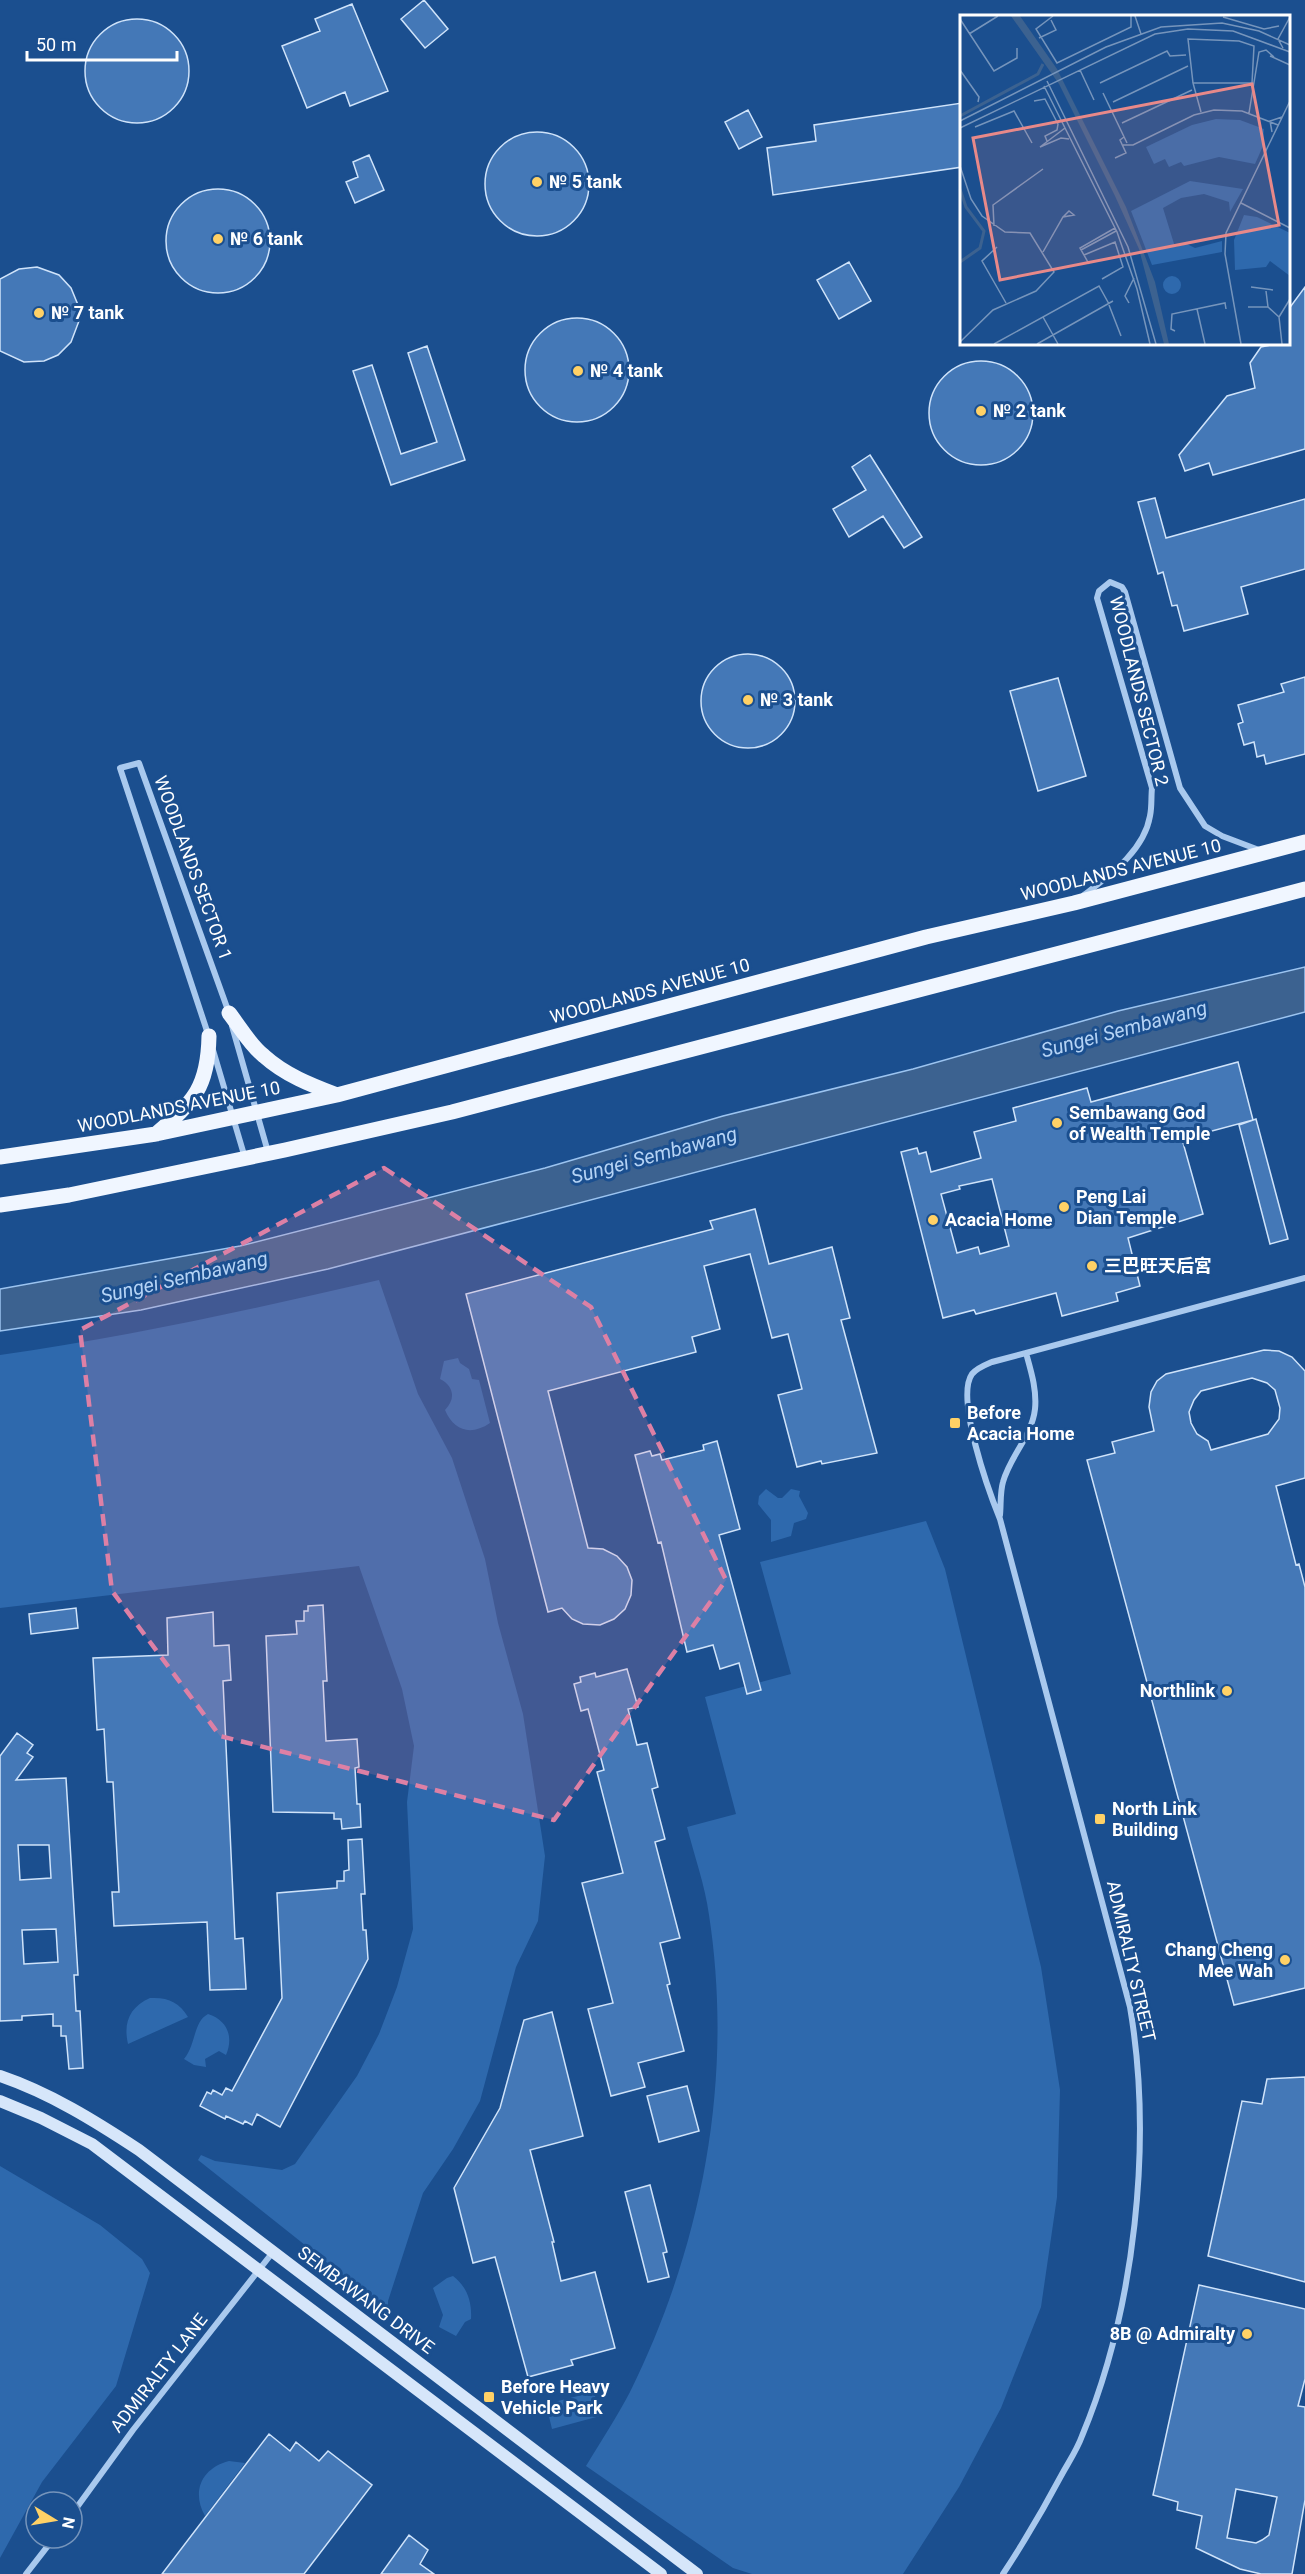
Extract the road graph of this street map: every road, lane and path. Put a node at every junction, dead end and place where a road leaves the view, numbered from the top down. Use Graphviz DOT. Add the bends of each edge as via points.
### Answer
graph roads {
  1 [pos="1305,842"];
  2 [pos="1268,853"];
  3 [pos="1305,889"];
  4 [pos="1074,903"];
  5 [pos="229,1013"];
  6 [pos="209,1036"];
  7 [pos="338,1095"];
  8 [pos="258,1113"];
  9 [pos="234,1118"];
  10 [pos="156,1134"];
  11 [pos="268,1154"];
  12 [pos="0,1157"];
  13 [pos="245,1159"];
  14 [pos="0,1204"];
  15 [pos="1305,1278"];
  16 [pos="1026,1353"];
  17 [pos="1000,1519"];
  18 [pos="0,2076"];
  19 [pos="0,2101"];
  20 [pos="273,2252"];
  21 [pos="258,2271"];
  22 [pos="84,2497"];
  23 [pos="45,2550"];
  24 [pos="26,2574"];
  25 [pos="661,2574"];
  26 [pos="698,2574"];
  27 [pos="1003,2574"];
  1 -- 2 [label="main road, WOODLANDS AVENUE 10"];
  2 -- 4 [label="main road, WOODLANDS AVENUE 10"];
  2 -- 4 [label="street, WOODLANDS SECTOR 2" via="1205,826 1180,788 1125,592 1110,582 1097,598 1152,788 1150,818 1123,864"];
  3 -- 11 [label="main road" via="538,1090"];
  4 -- 7 [label="main road, WOODLANDS AVENUE 10" via="926,937"];
  5 -- 6 [label="street, WOODLANDS SECTOR 1" via="139,763 120,768"];
  5 -- 7 [label="main road" via="262,1055 281,1070"];
  5 -- 8 [label="street, WOODLANDS SECTOR 1"];
  6 -- 9 [label="street, WOODLANDS SECTOR 1"];
  6 -- 10 [label="main road" via="208,1063 198,1091 186,1108"];
  7 -- 8 [label="main road, WOODLANDS AVENUE 10"];
  8 -- 9 [label="main road, WOODLANDS AVENUE 10"];
  8 -- 11 [label="street, WOODLANDS SECTOR 1"];
  9 -- 10 [label="main road, WOODLANDS AVENUE 10"];
  9 -- 13 [label="street, WOODLANDS SECTOR 1"];
  10 -- 12 [label="main road, WOODLANDS AVENUE 10"];
  11 -- 13 [label="main road"];
  13 -- 14 [label="main road" via="69,1196"];
  15 -- 16 [label="street, ADMIRALTY STREET"];
  16 -- 17 [label="street, ADMIRALTY STREET" via="1035,1409 1029,1431 1003,1483"];
  16 -- 17 [label="street, ADMIRALTY STREET" via="980,1368 968,1382 969,1414 987,1488"];
  17 -- 27 [label="street, ADMIRALTY STREET" via="1130,2007 1140,2110 1138,2192 1126,2278 1100,2389 1082,2438 1028,2537"];
  18 -- 20 [label="main road, SEMBAWANG DRIVE" via="53,2098 112,2132"];
  19 -- 21 [label="main road" via="92,2144"];
  20 -- 21 [label="street, ADMIRALTY LANE"];
  20 -- 26 [label="main road, SEMBAWANG DRIVE"];
  21 -- 22 [label="street, ADMIRALTY LANE"];
  21 -- 25 [label="main road"];
  23 -- 24 [label="street"];
}
